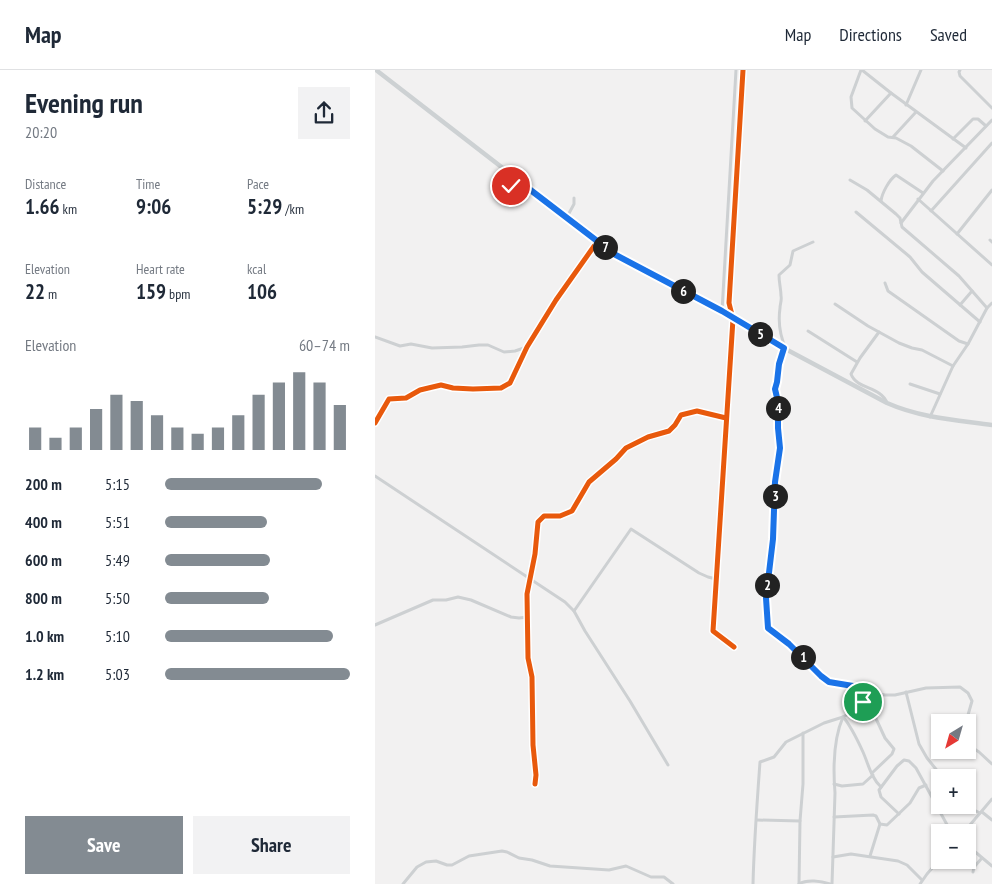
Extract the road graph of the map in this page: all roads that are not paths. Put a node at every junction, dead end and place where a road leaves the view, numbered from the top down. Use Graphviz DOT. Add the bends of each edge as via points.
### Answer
graph roads {
  1 [pos="376,70"];
  2 [pos="736,70"];
  3 [pos="743,70"];
  4 [pos="861,70"];
  5 [pos="921,70"];
  6 [pos="960,70"];
  7 [pos="891,93"];
  8 [pos="906,105"];
  9 [pos="992,108"];
  10 [pos="916,112"];
  11 [pos="992,120"];
  12 [pos="865,121"];
  13 [pos="987,126"];
  14 [pos="893,137"];
  15 [pos="953,139"];
  16 [pos="992,143"];
  17 [pos="965,148"];
  18 [pos="943,171"];
  19 [pos="850,180"];
  20 [pos="524,185"];
  21 [pos="498,186"];
  22 [pos="992,190"];
  23 [pos="923,194"];
  24 [pos="574,198"];
  25 [pos="918,200"];
  26 [pos="881,202"];
  27 [pos="931,210"];
  28 [pos="855,212"];
  29 [pos="567,218"];
  30 [pos="901,224"];
  31 [pos="957,234"];
  32 [pos="597,242"];
  33 [pos="813,242"];
  34 [pos="992,265"];
  35 [pos="723,275"];
  36 [pos="731,276"];
  37 [pos="885,283"];
  38 [pos="972,291"];
  39 [pos="992,303"];
  40 [pos="835,304"];
  41 [pos="960,305"];
  42 [pos="987,308"];
  43 [pos="722,311"];
  44 [pos="733,319"];
  45 [pos="980,322"];
  46 [pos="808,330"];
  47 [pos="879,332"];
  48 [pos="375,337"];
  49 [pos="782,340"];
  50 [pos="778,344"];
  51 [pos="968,344"];
  52 [pos="527,347"];
  53 [pos="785,348"];
  54 [pos="857,362"];
  55 [pos="953,366"];
  56 [pos="910,384"];
  57 [pos="940,394"];
  58 [pos="887,403"];
  59 [pos="930,417"];
  60 [pos="726,418"];
  61 [pos="375,423"];
  62 [pos="992,425"];
  63 [pos="375,476"];
  64 [pos="717,579"];
  65 [pos="529,580"];
  66 [pos="574,610"];
  67 [pos="528,617"];
  68 [pos="375,625"];
  69 [pos="733,647"];
  70 [pos="905,692"];
  71 [pos="868,693"];
  72 [pos="968,714"];
  73 [pos="843,717"];
  74 [pos="803,733"];
  75 [pos="976,750"];
  76 [pos="992,764"];
  77 [pos="668,765"];
  78 [pos="936,769"];
  79 [pos="873,774"];
  80 [pos="535,784"];
  81 [pos="926,785"];
  82 [pos="836,786"];
  83 [pos="881,787"];
  84 [pos="931,795"];
  85 [pos="992,799"];
  86 [pos="976,811"];
  87 [pos="981,812"];
  88 [pos="899,814"];
  89 [pos="834,816"];
  90 [pos="757,820"];
  91 [pos="992,820"];
  92 [pos="800,821"];
  93 [pos="880,824"];
  94 [pos="971,824"];
  95 [pos="976,851"];
  96 [pos="870,856"];
  97 [pos="833,857"];
  98 [pos="982,858"];
  99 [pos="992,866"];
  100 [pos="932,869"];
  101 [pos="973,872"];
  102 [pos="923,880"];
  103 [pos="832,883"];
  104 [pos="403,884"];
  105 [pos="673,884"];
  106 [pos="753,884"];
  107 [pos="799,884"];
  108 [pos="920,884"];
  1 -- 20 [label="main road"];
  2 -- 35 [label="street"];
  3 -- 36 [label="street"];
  4 -- 7 [label="street"];
  4 -- 12 [label="street" via="850,103"];
  5 -- 8 [label="street"];
  6 -- 9 [label="street" via="960,76"];
  7 -- 8 [label="street"];
  7 -- 12 [label="street"];
  8 -- 10 [label="street"];
  10 -- 14 [label="street"];
  10 -- 15 [label="street"];
  11 -- 13 [label="street"];
  12 -- 14 [label="street" via="885,136"];
  13 -- 15 [label="street" via="973,120"];
  13 -- 17 [label="street"];
  14 -- 18 [label="street" via="911,146"];
  15 -- 17 [label="street"];
  16 -- 27 [label="street"];
  17 -- 18 [label="street"];
  18 -- 23 [label="street"];
  19 -- 26 [label="street"];
  20 -- 21 [label="street"];
  20 -- 29 [label="main road"];
  22 -- 31 [label="street"];
  23 -- 25 [label="street"];
  23 -- 26 [label="street" via="896,175 882,194"];
  24 -- 29 [label="street"];
  25 -- 27 [label="street"];
  25 -- 30 [label="street"];
  26 -- 30 [label="street" via="896,214"];
  27 -- 31 [label="street"];
  28 -- 41 [label="street" via="910,257 922,272"];
  29 -- 32 [label="main road"];
  30 -- 38 [label="street"];
  31 -- 34 [label="street"];
  32 -- 43 [label="main road" via="625,261"];
  32 -- 52 [label="street"];
  33 -- 49 [label="street" via="793,252 790,265 779,275"];
  35 -- 36 [label="street"];
  35 -- 43 [label="street"];
  36 -- 44 [label="street" via="729,303"];
  37 -- 51 [label="street" via="888,290 959,341"];
  38 -- 41 [label="street"];
  38 -- 42 [label="street"];
  39 -- 42 [label="street"];
  40 -- 47 [label="street"];
  41 -- 45 [label="street"];
  42 -- 45 [label="street"];
  43 -- 44 [label="main road"];
  44 -- 50 [label="main road"];
  44 -- 60 [label="street"];
  45 -- 51 [label="street"];
  46 -- 54 [label="street"];
  47 -- 54 [label="street"];
  47 -- 55 [label="street"];
  48 -- 52 [label="street" via="400,346 487,345 504,352"];
  49 -- 50 [label="street"];
  49 -- 53 [label="street"];
  50 -- 53 [label="main road"];
  51 -- 55 [label="street"];
  52 -- 61 [label="street" via="510,383 503,387 473,389 441,385 420,390 406,398 389,400"];
  53 -- 58 [label="main road"];
  53 -- 71 [label="street" via="775,389 780,448 766,598 768,628 829,682 862,686"];
  54 -- 58 [label="street" via="851,372 853,378 881,394"];
  55 -- 57 [label="street"];
  56 -- 57 [label="street"];
  57 -- 59 [label="street"];
  58 -- 59 [label="main road"];
  59 -- 62 [label="main road"];
  60 -- 64 [label="street"];
  60 -- 65 [label="street" via="697,411 681,415 669,431 626,448 589,482 572,511 560,516 544,516 537,522"];
  63 -- 65 [label="street"];
  64 -- 66 [label="street" via="699,572 631,529"];
  64 -- 69 [label="street" via="713,631"];
  65 -- 66 [label="street"];
  65 -- 67 [label="street"];
  66 -- 77 [label="street"];
  67 -- 68 [label="street" via="511,617 458,597 433,600"];
  67 -- 80 [label="street"];
  70 -- 71 [label="street" via="895,695"];
  70 -- 72 [label="street" via="960,688 968,693 971,701"];
  70 -- 78 [label="street" via="919,744"];
  71 -- 73 [label="street" via="860,706"];
  71 -- 79 [label="street" via="885,738 894,749"];
  73 -- 74 [label="street"];
  73 -- 79 [label="street"];
  73 -- 82 [label="street" via="837,731 834,758"];
  74 -- 90 [label="street" via="786,742 774,756 760,762"];
  74 -- 92 [label="street"];
  75 -- 76 [label="street"];
  79 -- 82 [label="street" via="863,784"];
  79 -- 83 [label="street"];
  81 -- 83 [label="street" via="916,768 904,760"];
  81 -- 84 [label="street"];
  81 -- 88 [label="street" via="919,788"];
  82 -- 89 [label="street"];
  83 -- 88 [label="street" via="881,797"];
  85 -- 87 [label="street"];
  86 -- 87 [label="street"];
  87 -- 91 [label="street"];
  87 -- 94 [label="street"];
  88 -- 93 [label="street" via="887,825"];
  89 -- 93 [label="street" via="873,814"];
  89 -- 97 [label="street"];
  90 -- 92 [label="street"];
  90 -- 106 [label="street"];
  92 -- 107 [label="street"];
  93 -- 96 [label="street"];
  95 -- 98 [label="street"];
  96 -- 97 [label="street" via="847,854"];
  96 -- 102 [label="street" via="903,863"];
  97 -- 103 [label="street"];
  98 -- 99 [label="street"];
  98 -- 101 [label="street"];
  100 -- 102 [label="street"];
  102 -- 108 [label="street"];
  103 -- 107 [label="street" via="809,881"];
  104 -- 105 [label="street" via="417,867 426,862 452,865 469,856 502,851 560,868 609,870 626,866 651,878 664,877"];
}
